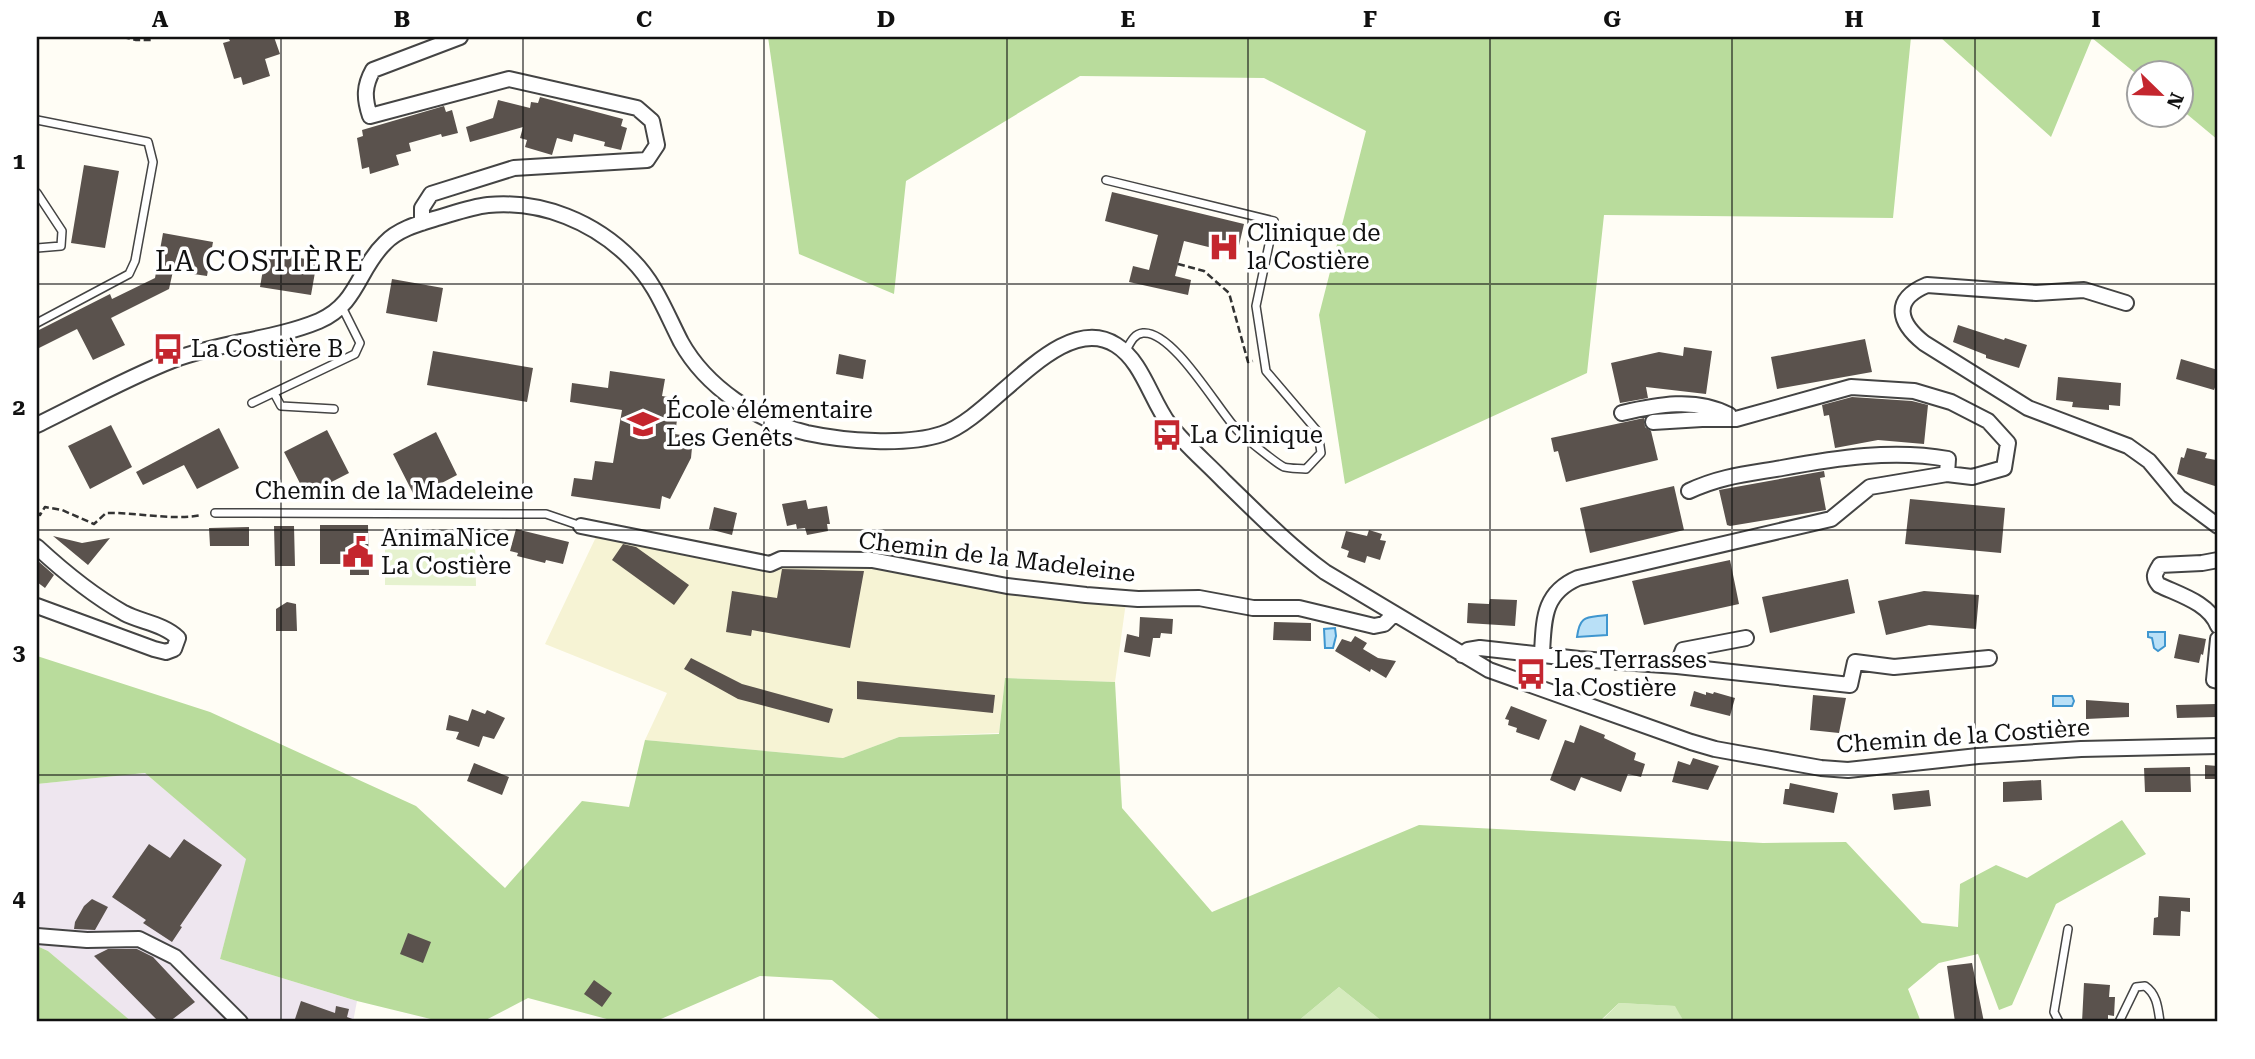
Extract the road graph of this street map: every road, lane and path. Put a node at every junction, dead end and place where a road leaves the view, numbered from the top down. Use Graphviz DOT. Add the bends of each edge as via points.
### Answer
graph roads {
  1 [pos="123,37"];
  2 [pos="460,37"];
  3 [pos="153,40"];
  4 [pos="37,120"];
  5 [pos="1106,180"];
  6 [pos="37,193"];
  7 [pos="422,223"];
  8 [pos="37,248"];
  9 [pos="1178,264"];
  10 [pos="2126,303"];
  11 [pos="342,307"];
  12 [pos="37,323"];
  13 [pos="1125,352"];
  14 [pos="1263,358"];
  15 [pos="274,393"];
  16 [pos="252,403"];
  17 [pos="334,409"];
  18 [pos="1622,413"];
  19 [pos="1736,419"];
  20 [pos="1653,422"];
  21 [pos="37,425"];
  22 [pos="1947,474"];
  23 [pos="1689,491"];
  24 [pos="37,512"];
  25 [pos="215,513"];
  26 [pos="581,526"];
  27 [pos="2218,526"];
  28 [pos="37,547"];
  29 [pos="2218,560"];
  30 [pos="37,606"];
  31 [pos="1394,614"];
  32 [pos="2218,626"];
  33 [pos="1746,638"];
  34 [pos="2218,639"];
  35 [pos="1542,653"];
  36 [pos="1462,655"];
  37 [pos="1989,658"];
  38 [pos="1677,666"];
  39 [pos="2218,681"];
  40 [pos="2218,746"];
  41 [pos="2068,929"];
  42 [pos="37,936"];
  43 [pos="240,1022"];
  44 [pos="2059,1022"];
  45 [pos="2119,1022"];
  46 [pos="2160,1022"];
  1 -- 3 [label="path"];
  2 -- 7 [label="street" via="373,70 365,83 370,116 509,79 637,108 652,121 657,145 647,160 514,168 431,194 422,208"];
  4 -- 12 [label="lane" via="148,142 153,162 129,274"];
  5 -- 14 [label="lane" via="1274,221 1256,306"];
  6 -- 8 [label="lane" via="62,231 61,246"];
  7 -- 11 [label="street" via="384,243"];
  7 -- 13 [label="street" via="504,205 550,211 586,226 620,248 647,277 683,345 713,382 755,412 810,433 927,438 954,429 981,411 1049,353 1070,342 1101,339"];
  9 -- 14 [label="path" via="1204,271 1229,293 1248,362"];
  10 -- 27 [label="street" via="2084,290 2036,293 1927,285 1914,290 1903,309 1909,330 1924,343 2028,408 2128,446 2149,461 2179,497"];
  11 -- 15 [label="lane" via="360,343 355,354"];
  11 -- 21 [label="street" via="310,324 173,360"];
  13 -- 14 [label="lane" via="1141,333 1163,340 1238,431 1282,466 1306,468 1321,453 1318,432 1266,371"];
  13 -- 31 [label="street, Chemin de la Costière" via="1174,431 1263,519 1319,568"];
  15 -- 16 [label="lane"];
  15 -- 17 [label="lane" via="281,406"];
  18 -- 19 [label="street" via="1658,405 1692,405"];
  19 -- 20 [label="street"];
  19 -- 22 [label="street" via="1851,387 1914,391 1951,402 1988,421 2008,443 2004,468 1972,477"];
  22 -- 23 [label="street" via="1948,459 1926,455 1833,459 1716,479"];
  22 -- 35 [label="street" via="1870,487 1831,519 1563,584 1548,606"];
  24 -- 25 [label="path" via="45,507 62,510 94,524 106,513 187,518"];
  25 -- 26 [label="lane, Chemin de la Madeleine" via="546,514"];
  26 -- 31 [label="street, Chemin de la Madeleine" via="769,565 781,559 872,560 1007,586 1299,608 1374,626"];
  28 -- 30 [label="street" via="107,603 172,632 177,644 166,652 153,649"];
  29 -- 32 [label="street" via="2160,565 2154,574 2159,584 2205,607"];
  31 -- 36 [label="street, Chemin de la Costière"];
  33 -- 38 [label="street" via="1683,650"];
  34 -- 39 [label="street" via="2214,680"];
  35 -- 36 [label="street" via="1474,648"];
  35 -- 38 [label="street"];
  36 -- 40 [label="street, Chemin de la Costière" via="1525,684 1691,742 1821,768 2081,749"];
  37 -- 38 [label="street" via="1894,667 1855,662 1850,685"];
  41 -- 44 [label="lane" via="2054,1012"];
  42 -- 43 [label="street" via="139,939 175,957"];
  45 -- 46 [label="lane" via="2136,987 2145,986 2152,990"];
}
